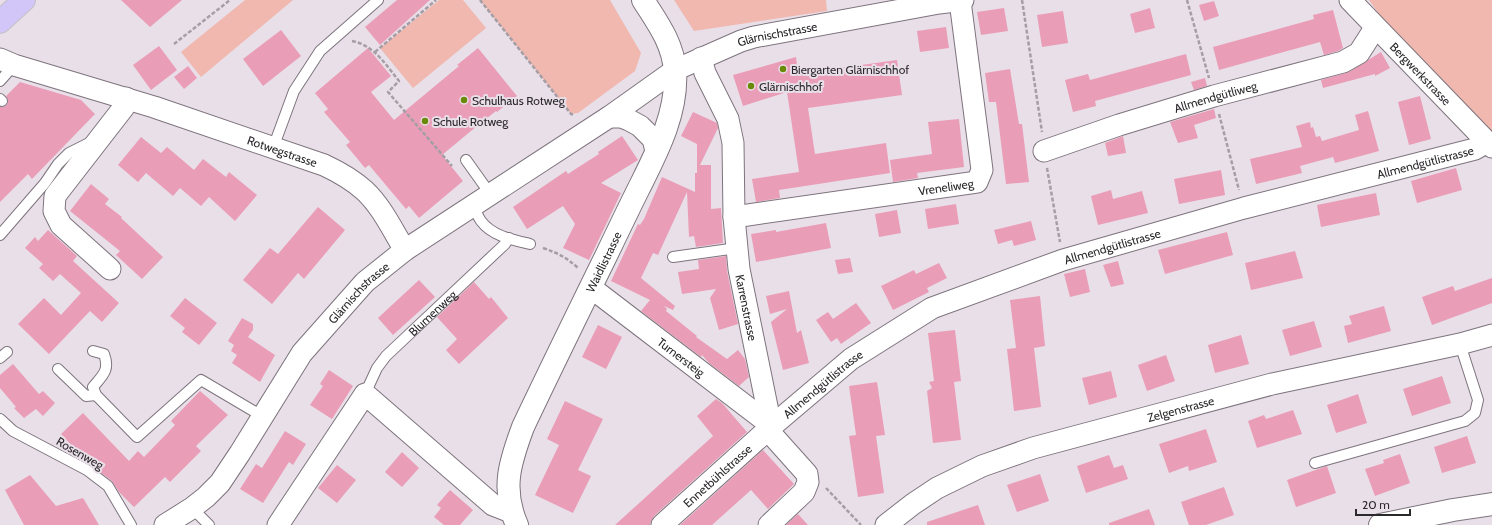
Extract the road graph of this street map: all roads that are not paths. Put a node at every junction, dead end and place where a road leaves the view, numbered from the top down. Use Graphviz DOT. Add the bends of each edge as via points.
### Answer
graph roads {
  1 [pos="24,0"];
  2 [pos="378,0"];
  3 [pos="643,0"];
  4 [pos="962,0"];
  5 [pos="1350,0"];
  6 [pos="0,22"];
  7 [pos="1375,28"];
  8 [pos="700,58"];
  9 [pos="7,62"];
  10 [pos="675,70"];
  11 [pos="0,81"];
  12 [pos="126,98"];
  13 [pos="609,117"];
  14 [pos="100,138"];
  15 [pos="1489,144"];
  16 [pos="273,148"];
  17 [pos="656,151"];
  18 [pos="1044,151"];
  19 [pos="466,160"];
  20 [pos="491,195"];
  21 [pos="473,207"];
  22 [pos="734,217"];
  23 [pos="0,235"];
  24 [pos="509,238"];
  25 [pos="530,244"];
  26 [pos="737,248"];
  27 [pos="405,250"];
  28 [pos="673,257"];
  29 [pos="110,269"];
  30 [pos="590,289"];
  31 [pos="1492,335"];
  32 [pos="1460,344"];
  33 [pos="93,351"];
  34 [pos="58,369"];
  35 [pos="365,394"];
  36 [pos="96,395"];
  37 [pos="262,416"];
  38 [pos="0,420"];
  39 [pos="772,426"];
  40 [pos="1315,464"];
  41 [pos="1492,504"];
  42 [pos="192,508"];
  43 [pos="514,518"];
  44 [pos="894,523"];
  45 [pos="131,525"];
  46 [pos="165,525"];
  47 [pos="209,525"];
  48 [pos="278,525"];
  49 [pos="662,525"];
  50 [pos="769,525"];
  51 [pos="1380,525"];
  1 -- 6 [label="main road"];
  2 -- 16 [label="lane" via="320,51 294,91"];
  3 -- 10 [label="main road, Waidlistrasse" via="666,37"];
  4 -- 8 [label="street, Glärnischstrasse" via="754,37"];
  4 -- 22 [label="street, Vreneliweg" via="982,170 977,182"];
  5 -- 7 [label="street, Bergwerkstrasse"];
  7 -- 15 [label="street, Bergwerkstrasse"];
  7 -- 18 [label="street, Allmendgütliweg" via="1359,52 1343,62 1214,96"];
  8 -- 10 [label="street, Glärnischstrasse"];
  8 -- 22 [label="street, Karrenstrasse" via="728,119 733,143"];
  9 -- 11 [label="lane"];
  9 -- 12 [label="street, Rotwegstrasse"];
  10 -- 13 [label="street, Glärnischstrasse"];
  10 -- 17 [label="main road, Waidlistrasse" via="672,107"];
  12 -- 14 [label="street" via="124,107"];
  12 -- 16 [label="street, Rotwegstrasse"];
  13 -- 17 [label="street" via="621,117 640,126 653,139"];
  13 -- 20 [label="street, Glärnischstrasse"];
  14 -- 23 [label="lane" via="69,153"];
  14 -- 29 [label="street" via="55,196 54,210 61,225"];
  15 -- 39 [label="street, Allmendgütlistrasse" via="1244,208 1064,260 932,308 851,359"];
  16 -- 27 [label="street, Rotwegstrasse" via="324,165 352,180 383,213"];
  17 -- 30 [label="main road, Waidlistrasse"];
  19 -- 20 [label="lane"];
  20 -- 21 [label="street, Glärnischstrasse"];
  21 -- 24 [label="lane" via="490,230"];
  21 -- 27 [label="street, Glärnischstrasse"];
  22 -- 26 [label="street, Karrenstrasse"];
  24 -- 25 [label="lane"];
  24 -- 35 [label="lane, Blumenweg" via="506,244 386,356 377,368"];
  26 -- 28 [label="lane"];
  26 -- 39 [label="street, Karrenstrasse" via="739,269"];
  27 -- 37 [label="street, Glärnischstrasse" via="365,282 302,353"];
  30 -- 39 [label="street, Turnersteig"];
  30 -- 43 [label="main road, Waidlistrasse" via="523,427 511,458 508,480"];
  31 -- 32 [label="street, Zelgenstrasse"];
  32 -- 40 [label="lane" via="1478,400 1476,413 1465,422"];
  32 -- 44 [label="street, Zelgenstrasse" via="1272,384 1033,448 982,466 937,488"];
  33 -- 36 [label="lane" via="104,354 108,363 104,374 93,387"];
  34 -- 36 [label="lane" via="86,396"];
  35 -- 43 [label="street" via="492,505"];
  35 -- 48 [label="street, Blumenweg"];
  36 -- 37 [label="lane" via="137,437 201,380"];
  37 -- 42 [label="street, Glärnischstrasse" via="220,483"];
  38 -- 45 [label="lane, Rosenweg" via="13,431 87,470 108,486"];
  39 -- 49 [label="street, Ennetbühlstrasse"];
  39 -- 50 [label="street, Karrenstrasse" via="773,436 807,474 808,482 804,492"];
  41 -- 51 [label="main road"];
  42 -- 46 [label="street, Glärnischstrasse"];
  42 -- 47 [label="lane"];
}
